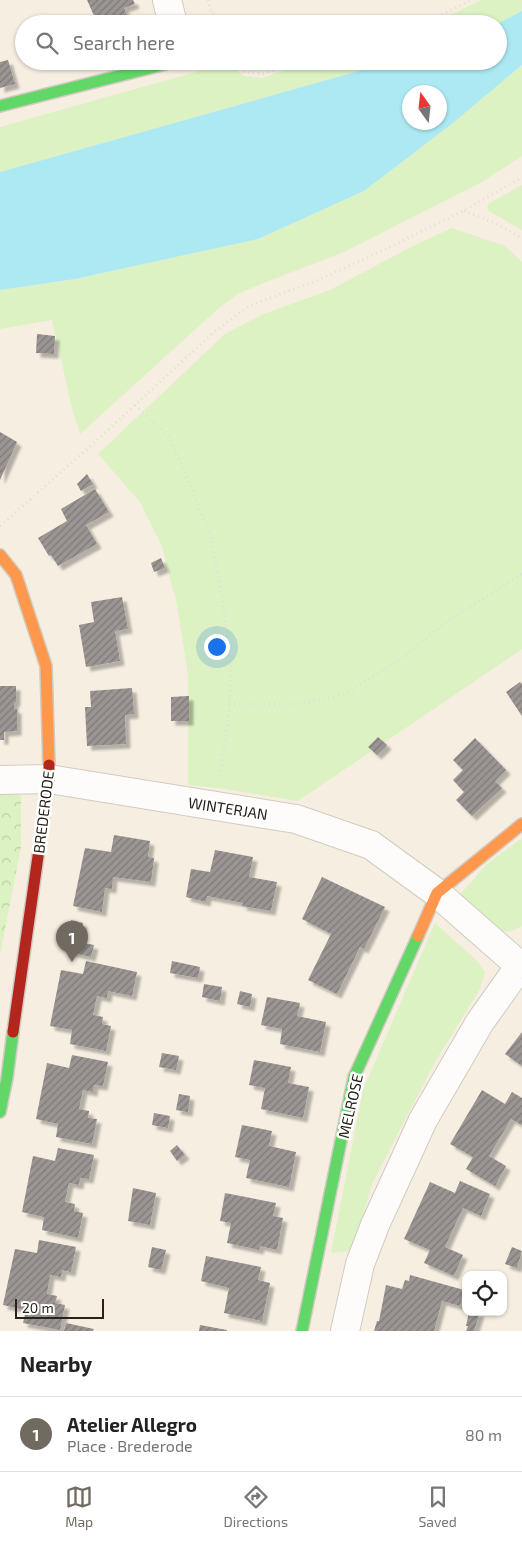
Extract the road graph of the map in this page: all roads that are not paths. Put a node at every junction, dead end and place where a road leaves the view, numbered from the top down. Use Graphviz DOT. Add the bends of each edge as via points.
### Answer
graph roads {
  1 [pos="167,0"];
  2 [pos="171,15"];
  3 [pos="136,70"];
  4 [pos="0,106"];
  5 [pos="0,555"];
  6 [pos="49,779"];
  7 [pos="0,780"];
  8 [pos="522,824"];
  9 [pos="436,893"];
  10 [pos="521,964"];
  11 [pos="3,1076"];
  12 [pos="0,1112"];
  13 [pos="302,1331"];
  14 [pos="344,1331"];
  1 -- 2 [label="street"];
  3 -- 4 [label="street"];
  5 -- 6 [label="street, BREDERODE" via="16,575 46,666"];
  6 -- 7 [label="street, WINTERJAN"];
  6 -- 9 [label="street, WINTERJAN" via="296,819 371,845"];
  6 -- 11 [label="street, BREDERODE"];
  8 -- 9 [label="street, MELROSE"];
  9 -- 10 [label="street"];
  9 -- 13 [label="street, MELROSE" via="354,1076"];
  10 -- 14 [label="street" via="480,1022 423,1120 363,1256"];
  11 -- 12 [label="street, BREDERODE"];
}
